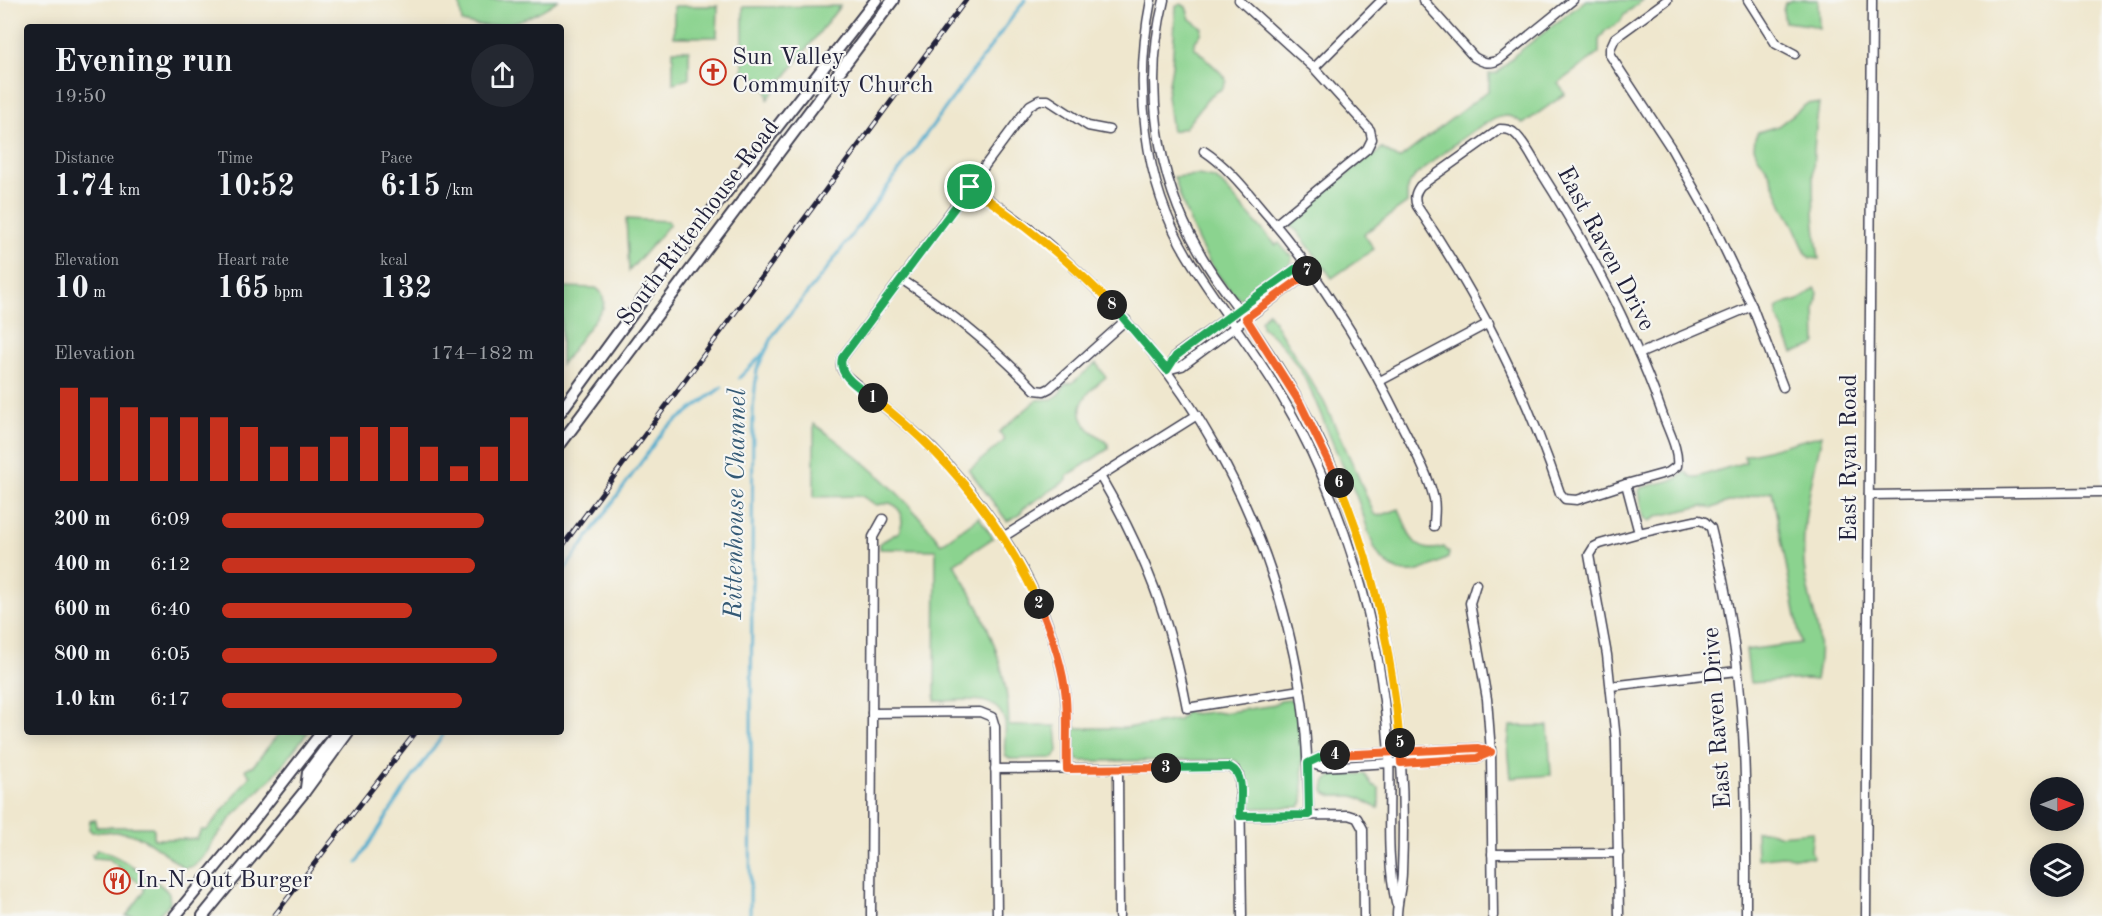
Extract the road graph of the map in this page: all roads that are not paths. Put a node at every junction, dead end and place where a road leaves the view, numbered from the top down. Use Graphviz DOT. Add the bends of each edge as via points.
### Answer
graph roads {
  1 [pos="876,0"];
  2 [pos="893,0"];
  3 [pos="1151,0"];
  4 [pos="1164,0"];
  5 [pos="1239,0"];
  6 [pos="1382,0"];
  7 [pos="1423,0"];
  8 [pos="1573,0"];
  9 [pos="1667,0"];
  10 [pos="1748,0"];
  11 [pos="1872,0"];
  12 [pos="1795,54"];
  13 [pos="1314,68"];
  14 [pos="1109,130"];
  15 [pos="1204,151"];
  16 [pos="970,187"];
  17 [pos="1276,224"];
  18 [pos="1309,267"];
  19 [pos="901,279"];
  20 [pos="641,302"];
  21 [pos="1752,306"];
  22 [pos="1239,309"];
  23 [pos="657,314"];
  24 [pos="1229,316"];
  25 [pos="1246,318"];
  26 [pos="1126,320"];
  27 [pos="1489,323"];
  28 [pos="1236,326"];
  29 [pos="1639,354"];
  30 [pos="1167,370"];
  31 [pos="1380,381"];
  32 [pos="1783,387"];
  33 [pos="564,407"];
  34 [pos="1197,415"];
  35 [pos="564,439"];
  36 [pos="1100,476"];
  37 [pos="1626,484"];
  38 [pos="2102,492"];
  39 [pos="1869,495"];
  40 [pos="883,519"];
  41 [pos="1434,526"];
  42 [pos="1639,533"];
  43 [pos="1004,537"];
  44 [pos="1476,584"];
  45 [pos="1737,672"];
  46 [pos="1611,686"];
  47 [pos="1300,690"];
  48 [pos="873,713"];
  49 [pos="320,735"];
  50 [pos="336,735"];
  51 [pos="346,735"];
  52 [pos="1389,752"];
  53 [pos="1401,752"];
  54 [pos="1491,752"];
  55 [pos="1308,763"];
  56 [pos="1389,763"];
  57 [pos="1401,763"];
  58 [pos="1118,768"];
  59 [pos="1067,769"];
  60 [pos="995,770"];
  61 [pos="305,791"];
  62 [pos="1309,815"];
  63 [pos="1240,816"];
  64 [pos="1619,853"];
  65 [pos="1492,854"];
  66 [pos="193,895"];
  67 [pos="206,912"];
  68 [pos="1397,913"];
  69 [pos="175,916"];
  70 [pos="871,916"];
  71 [pos="997,916"];
  72 [pos="1119,916"];
  73 [pos="1242,916"];
  74 [pos="1364,916"];
  75 [pos="1493,916"];
  76 [pos="1619,916"];
  77 [pos="1746,916"];
  78 [pos="1866,916"];
  1 -- 20 [label="main road, South Rittenhouse Road"];
  2 -- 23 [label="main road, South Rittenhouse Road"];
  3 -- 24 [label="street" via="1142,79 1153,169 1186,255"];
  4 -- 22 [label="street" via="1155,67 1157,121 1166,167 1190,235"];
  5 -- 13 [label="street"];
  6 -- 13 [label="street"];
  7 -- 8 [label="street" via="1474,57 1484,63 1500,59"];
  9 -- 21 [label="street" via="1616,38 1610,49 1612,58 1689,178"];
  10 -- 12 [label="street" via="1776,44"];
  11 -- 39 [label="street, East Ryan Road"];
  13 -- 17 [label="street" via="1370,130 1372,139 1367,149"];
  14 -- 16 [label="street" via="1088,126 1048,100 1039,100 1030,105"];
  15 -- 17 [label="street"];
  16 -- 19 [label="street"];
  16 -- 26 [label="street" via="1055,250"];
  17 -- 18 [label="street"];
  18 -- 22 [label="street" via="1295,269"];
  18 -- 25 [label="street" via="1300,279"];
  18 -- 31 [label="street"];
  19 -- 26 [label="street" via="975,332 1035,390 1050,388"];
  19 -- 43 [label="street" via="842,358 843,373 934,449"];
  20 -- 23 [label="main road"];
  20 -- 33 [label="main road, South Rittenhouse Road"];
  21 -- 29 [label="street"];
  21 -- 32 [label="street"];
  22 -- 24 [label="street"];
  22 -- 25 [label="street"];
  23 -- 35 [label="main road, South Rittenhouse Road"];
  24 -- 28 [label="street"];
  24 -- 30 [label="street" via="1176,356"];
  25 -- 28 [label="street"];
  25 -- 53 [label="street" via="1300,403 1353,520 1386,639"];
  26 -- 30 [label="street"];
  27 -- 29 [label="street, East Raven Drive" via="1414,199 1420,186 1495,131 1505,129 1516,134 1569,215"];
  27 -- 31 [label="street"];
  27 -- 37 [label="street" via="1528,406 1564,499 1573,501"];
  28 -- 30 [label="street" via="1182,366"];
  28 -- 52 [label="street" via="1298,425 1341,523 1375,644"];
  29 -- 37 [label="street, East Raven Drive" via="1677,465 1669,472"];
  30 -- 34 [label="street"];
  31 -- 41 [label="street" via="1426,473 1435,501"];
  34 -- 36 [label="street"];
  34 -- 47 [label="street" via="1244,502 1263,548 1284,613"];
  36 -- 43 [label="street"];
  36 -- 47 [label="street" via="1146,564 1178,659 1187,708"];
  37 -- 42 [label="street"];
  38 -- 39 [label="street"];
  39 -- 78 [label="street, East Ryan Road"];
  40 -- 48 [label="street" via="873,537"];
  42 -- 45 [label="street, East Raven Drive" via="1695,520 1711,528"];
  42 -- 46 [label="street" via="1600,544 1591,550 1589,560"];
  43 -- 59 [label="street" via="1027,579 1056,651 1066,699"];
  44 -- 54 [label="street" via="1470,603 1487,699"];
  45 -- 46 [label="street"];
  45 -- 77 [label="street, East Raven Drive" via="1744,766"];
  46 -- 64 [label="street" via="1618,766"];
  47 -- 55 [label="street"];
  48 -- 60 [label="street" via="980,712 992,717"];
  48 -- 70 [label="street"];
  49 -- 66 [label="main road"];
  50 -- 61 [label="main road" via="308,772"];
  51 -- 61 [label="main road"];
  52 -- 53 [label="street"];
  52 -- 55 [label="street" via="1323,756"];
  52 -- 56 [label="street"];
  53 -- 54 [label="street" via="1478,748"];
  53 -- 57 [label="street"];
  54 -- 57 [label="street" via="1477,758"];
  54 -- 65 [label="street"];
  55 -- 56 [label="street" via="1322,767"];
  55 -- 62 [label="street"];
  56 -- 57 [label="street"];
  56 -- 68 [label="street" via="1390,878"];
  57 -- 68 [label="street" via="1402,875"];
  58 -- 59 [label="street"];
  58 -- 63 [label="street" via="1230,767 1239,775"];
  58 -- 72 [label="street"];
  59 -- 60 [label="street"];
  60 -- 71 [label="street"];
  61 -- 67 [label="main road"];
  62 -- 63 [label="street"];
  62 -- 74 [label="street" via="1348,815 1357,818 1363,829"];
  63 -- 73 [label="street"];
  64 -- 65 [label="street"];
  64 -- 76 [label="street"];
  65 -- 75 [label="street"];
  66 -- 67 [label="main road"];
  66 -- 69 [label="main road"];
}
